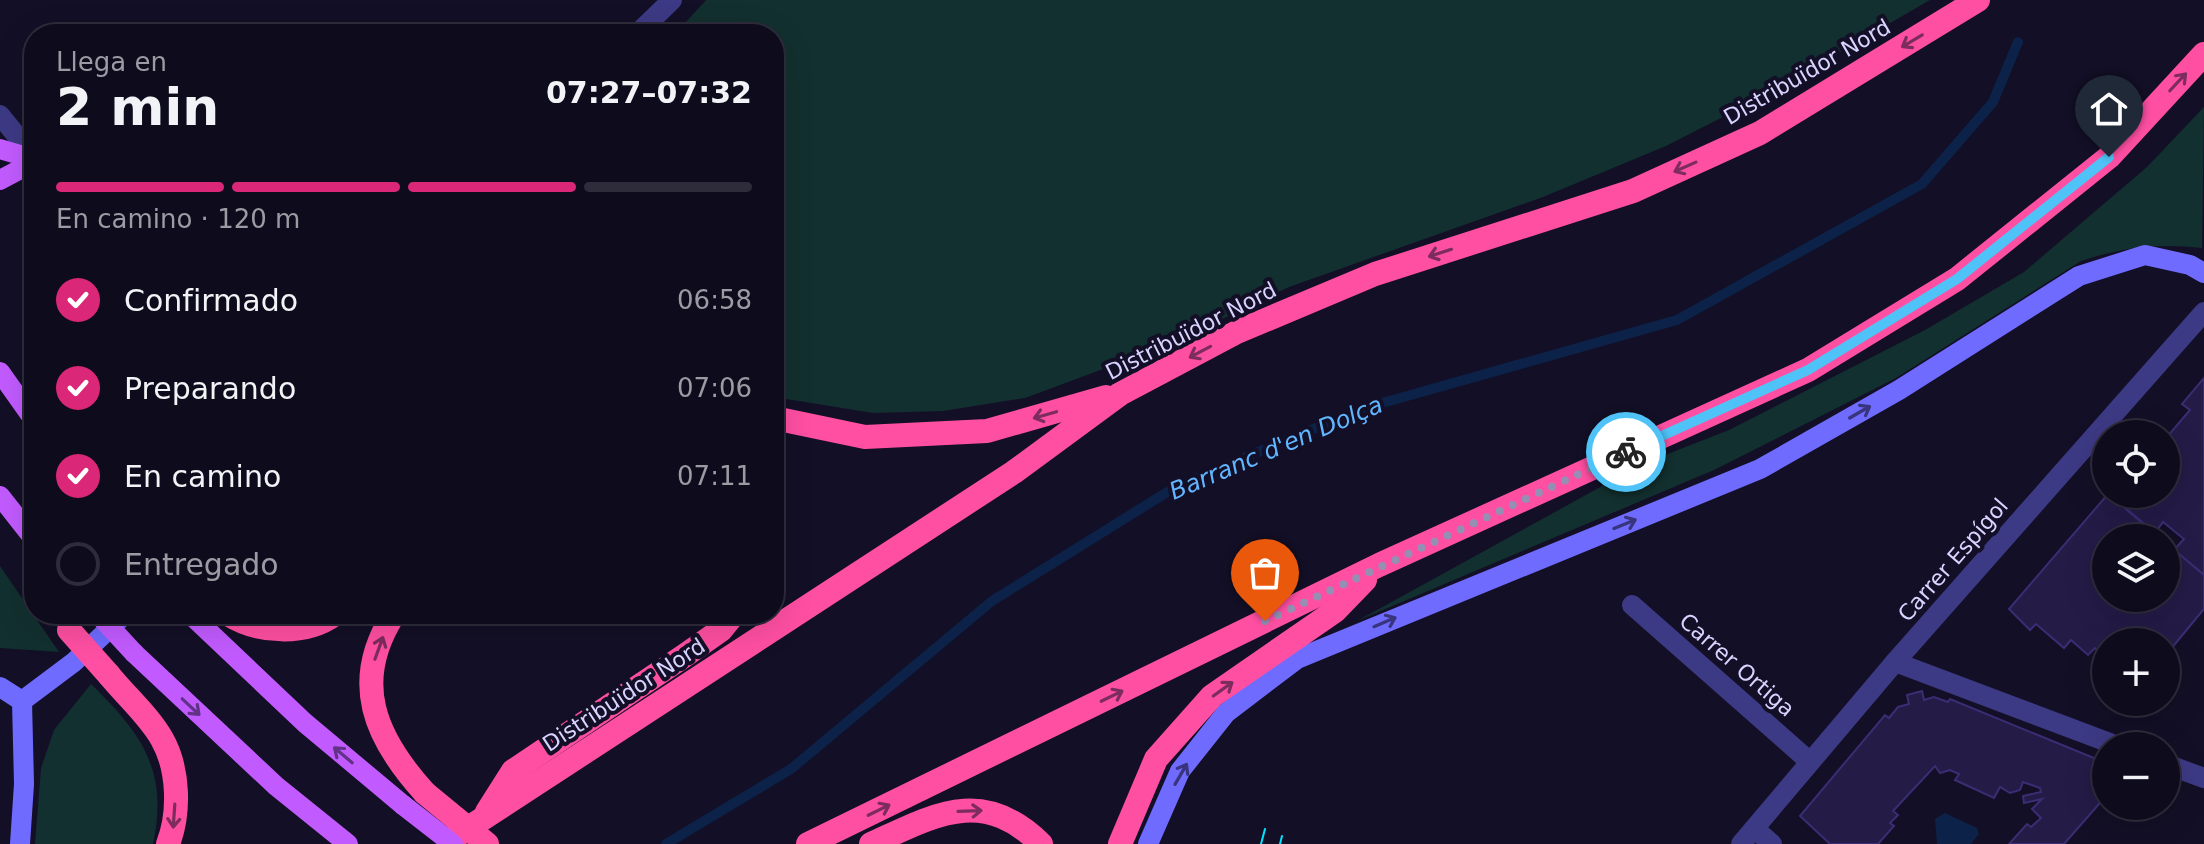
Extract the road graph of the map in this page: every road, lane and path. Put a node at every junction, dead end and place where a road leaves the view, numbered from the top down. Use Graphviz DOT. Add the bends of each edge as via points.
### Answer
graph roads {
  1 [pos="672,0"];
  2 [pos="1978,0"];
  3 [pos="647,24"];
  4 [pos="2204,54"];
  5 [pos="0,115"];
  6 [pos="24,146"];
  7 [pos="0,149"];
  8 [pos="24,156"];
  9 [pos="24,165"];
  10 [pos="0,180"];
  11 [pos="2204,273"];
  12 [pos="2204,312"];
  13 [pos="0,372"];
  14 [pos="1120,394"];
  15 [pos="24,406"];
  16 [pos="784,420"];
  17 [pos="0,496"];
  18 [pos="24,526"];
  19 [pos="1379,565"];
  20 [pos="1632,605"];
  21 [pos="784,622"];
  22 [pos="69,624"];
  23 [pos="107,624"];
  24 [pos="114,624"];
  25 [pos="201,624"];
  26 [pos="247,624"];
  27 [pos="311,624"];
  28 [pos="390,624"];
  29 [pos="726,624"];
  30 [pos="780,624"];
  31 [pos="1895,662"];
  32 [pos="0,687"];
  33 [pos="22,701"];
  34 [pos="2092,736"];
  35 [pos="1809,761"];
  36 [pos="2180,769"];
  37 [pos="2204,778"];
  38 [pos="484,817"];
  39 [pos="1748,836"];
  40 [pos="20,844"];
  41 [pos="168,844"];
  42 [pos="348,844"];
  43 [pos="443,844"];
  44 [pos="453,844"];
  45 [pos="487,844"];
  46 [pos="808,844"];
  47 [pos="871,844"];
  48 [pos="1041,844"];
  49 [pos="1120,844"];
  50 [pos="1148,844"];
  51 [pos="1772,844"];
  1 -- 3 [label="street"];
  2 -- 14 [label="highway, Distribuïdor Nord, one-way" via="1760,133 1633,191 1375,274 1237,332"];
  19 -- 4 [label="highway, one-way" via="1808,370 1957,279 2109,157"];
  5 -- 6 [label="street"];
  7 -- 8 [label="main road"];
  9 -- 10 [label="main road"];
  50 -- 11 [label="street, one-way" via="1180,771 1226,713 1297,659 1760,469 1899,390 2079,276 2145,255"];
  12 -- 31 [label="street, Carrer Espígol"];
  13 -- 15 [label="main road"];
  14 -- 16 [label="highway, one-way" via="987,431 865,437"];
  14 -- 21 [label="highway, Distribuïdor Nord" via="1014,472"];
  17 -- 18 [label="main road"];
  46 -- 19 [label="highway, one-way"];
  49 -- 19 [label="highway, one-way" via="1156,759 1212,696 1335,611"];
  20 -- 35 [label="street, Carrer Ortiga"];
  22 -- 41 [label="highway, one-way, bridge" via="162,739 174,776 176,824"];
  23 -- 42 [label="main road, one-way, bridge" via="276,786"];
  24 -- 33 [label="street"];
  44 -- 25 [label="main road, one-way, bridge" via="305,723"];
  26 -- 27 [label="highway" via="288,630"];
  45 -- 28 [label="highway, one-way, bridge" via="425,793 380,735 371,699 374,659"];
  29 -- 38 [label="highway" via="513,771"];
  30 -- 38 [label="highway, Distribuïdor Nord"];
  31 -- 34 [label="street"];
  31 -- 35 [label="street, Carrer Espígol"];
  32 -- 33 [label="street"];
  33 -- 40 [label="street"];
  35 -- 39 [label="street, Carrer Espígol"];
  36 -- 37 [label="street"];
  38 -- 43 [label="highway, Distribuïdor Nord"];
  39 -- 51 [label="street"];
  47 -- 48 [label="highway, one-way" via="943,811 986,810 1023,827"];
}
